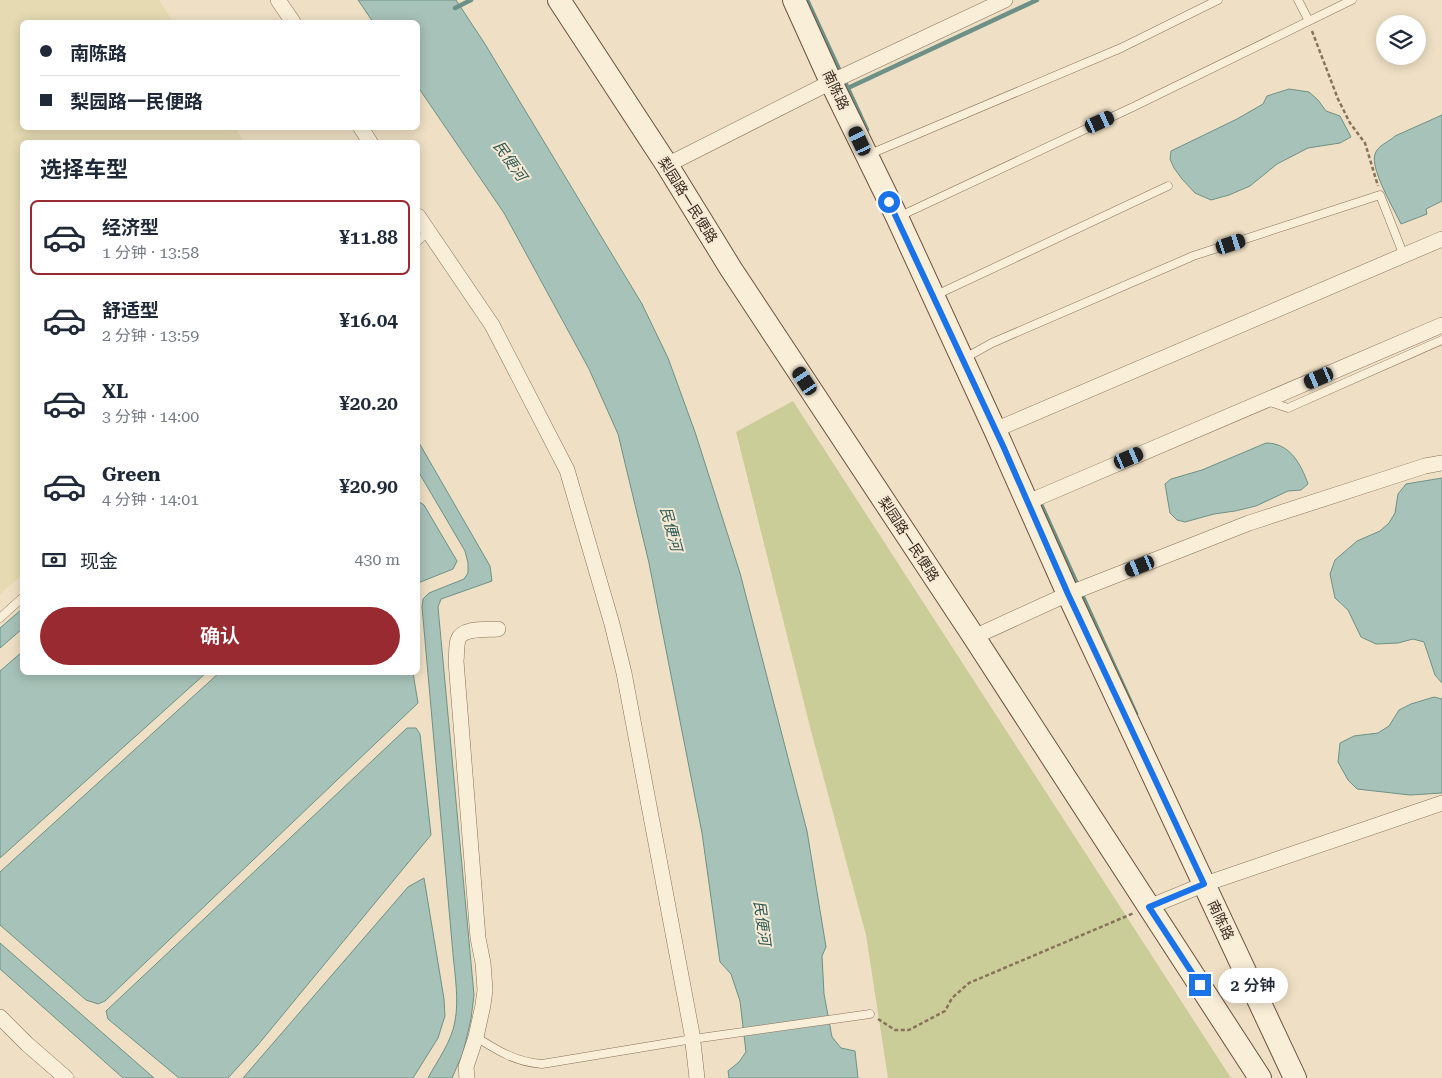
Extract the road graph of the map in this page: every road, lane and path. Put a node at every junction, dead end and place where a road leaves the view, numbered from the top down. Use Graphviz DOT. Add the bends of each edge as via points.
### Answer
graph roads {
  1 [pos="278,0"];
  2 [pos="559,0"];
  3 [pos="794,0"];
  4 [pos="1005,0"];
  5 [pos="1218,0"];
  6 [pos="1298,0"];
  7 [pos="1352,0"];
  8 [pos="292,20"];
  9 [pos="1308,21"];
  10 [pos="839,78"];
  11 [pos="873,153"];
  12 [pos="666,166"];
  13 [pos="1168,186"];
  14 [pos="1380,195"];
  15 [pos="902,214"];
  16 [pos="420,224"];
  17 [pos="423,237"];
  18 [pos="1442,240"];
  19 [pos="1404,256"];
  20 [pos="939,294"];
  21 [pos="1442,325"];
  22 [pos="1442,340"];
  23 [pos="968,356"];
  24 [pos="1266,400"];
  25 [pos="1001,427"];
  26 [pos="1442,463"];
  27 [pos="1034,499"];
  28 [pos="1076,591"];
  29 [pos="20,600"];
  30 [pos="0,618"];
  31 [pos="498,628"];
  32 [pos="974,637"];
  33 [pos="1442,803"];
  34 [pos="1211,882"];
  35 [pos="1149,907"];
  36 [pos="870,1014"];
  37 [pos="0,1017"];
  38 [pos="476,1037"];
  39 [pos="693,1039"];
  40 [pos="66,1078"];
  41 [pos="467,1078"];
  42 [pos="697,1078"];
  43 [pos="1260,1078"];
  44 [pos="1295,1078"];
  1 -- 8 [label="street"];
  2 -- 12 [label="main road, 梨园路一民便路"];
  3 -- 10 [label="main road, 南陈路"];
  4 -- 10 [label="street"];
  5 -- 11 [label="lane" via="1121,48"];
  6 -- 9 [label="lane"];
  7 -- 9 [label="lane"];
  9 -- 14 [label="path" via="1338,99 1365,143"];
  9 -- 15 [label="lane" via="1133,107"];
  10 -- 11 [label="main road, 南陈路"];
  10 -- 12 [label="street"];
  11 -- 15 [label="main road, 南陈路"];
  12 -- 32 [label="main road, 梨园路一民便路"];
  13 -- 20 [label="lane"];
  14 -- 19 [label="lane"];
  14 -- 23 [label="lane" via="1194,256"];
  15 -- 20 [label="main road, 南陈路"];
  16 -- 17 [label="street"];
  17 -- 39 [label="street" via="492,325 567,470 624,673"];
  18 -- 19 [label="street"];
  19 -- 25 [label="street"];
  20 -- 23 [label="main road, 南陈路"];
  21 -- 24 [label="street"];
  22 -- 24 [label="lane" via="1288,408"];
  23 -- 25 [label="main road, 南陈路"];
  24 -- 27 [label="street"];
  25 -- 27 [label="main road, 南陈路"];
  26 -- 28 [label="street" via="1249,522"];
  27 -- 28 [label="main road, 南陈路"];
  28 -- 32 [label="street"];
  28 -- 34 [label="main road, 南陈路"];
  29 -- 30 [label="lane"];
  31 -- 38 [label="street" via="461,634 456,660 485,990"];
  32 -- 35 [label="main road, 梨园路一民便路"];
  33 -- 34 [label="street"];
  34 -- 35 [label="street"];
  34 -- 44 [label="main road, 南陈路"];
  35 -- 36 [label="path" via="968,983 952,998 945,1011 909,1030 895,1030"];
  35 -- 43 [label="main road, 梨园路一民便路"];
  36 -- 39 [label="lane"];
  37 -- 40 [label="street"];
  38 -- 39 [label="lane" via="516,1060 542,1064"];
  38 -- 41 [label="street" via="466,1067"];
  39 -- 42 [label="street"];
}
